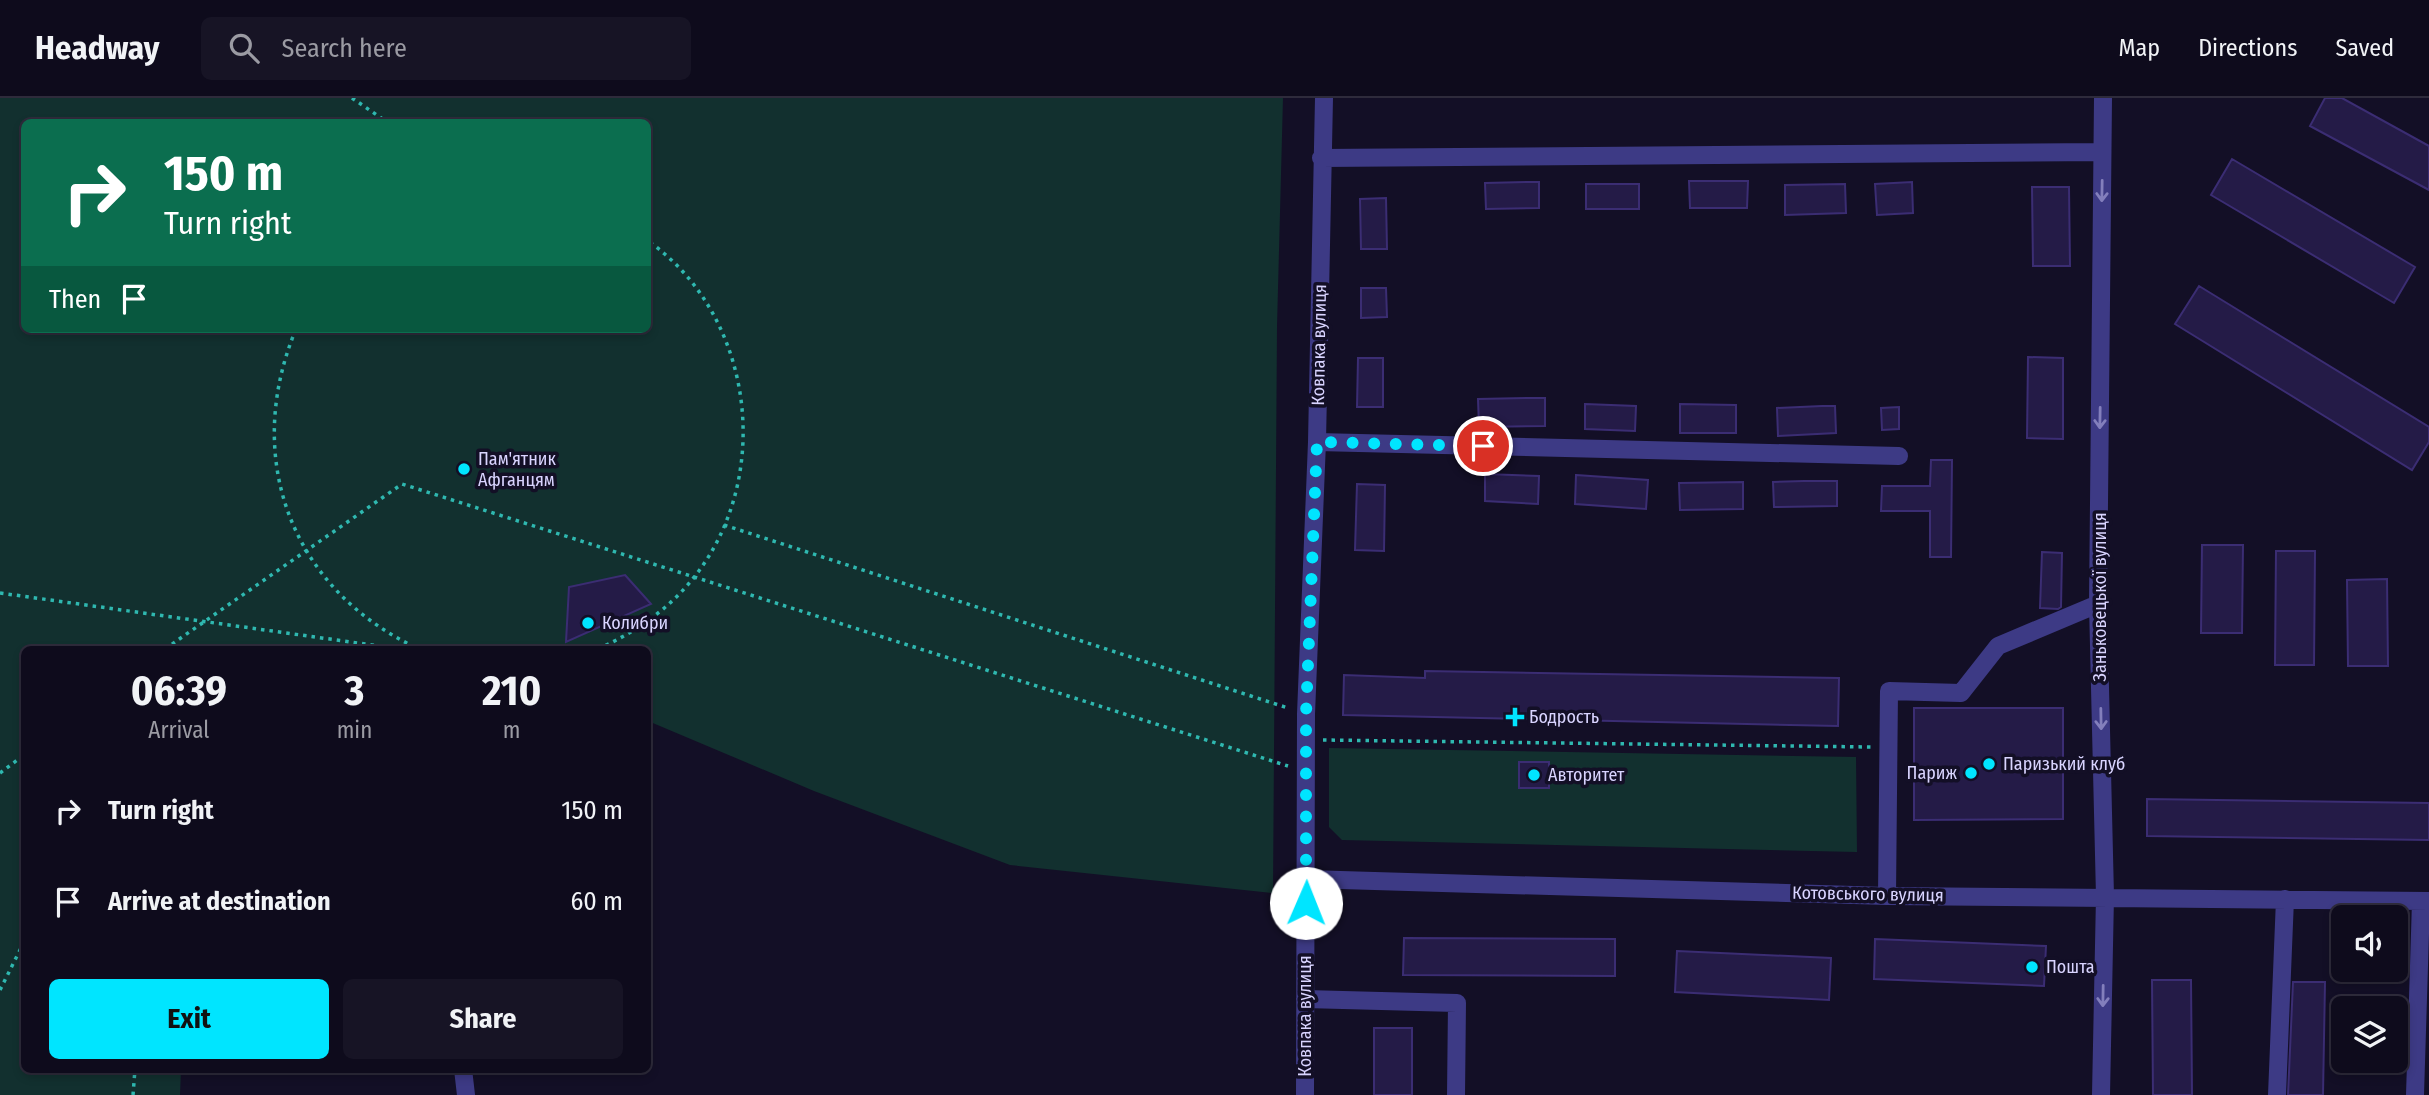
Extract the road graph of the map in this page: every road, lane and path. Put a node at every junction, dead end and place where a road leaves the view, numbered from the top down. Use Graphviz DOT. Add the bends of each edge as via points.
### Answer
graph roads {
  1 [pos="352,98"];
  2 [pos="1324,98"];
  3 [pos="2103,98"];
  4 [pos="383,119"];
  5 [pos="2102,152"];
  6 [pos="1321,158"];
  7 [pos="651,244"];
  8 [pos="294,333"];
  9 [pos="1317,442"];
  10 [pos="1899,456"];
  11 [pos="724,525"];
  12 [pos="306,551"];
  13 [pos="694,576"];
  14 [pos="0,593"];
  15 [pos="2098,604"];
  16 [pos="204,622"];
  17 [pos="171,646"];
  18 [pos="379,646"];
  19 [pos="414,646"];
  20 [pos="603,646"];
  21 [pos="1306,714"];
  22 [pos="1307,739"];
  23 [pos="1889,747"];
  24 [pos="21,757"];
  25 [pos="1307,772"];
  26 [pos="0,773"];
  27 [pos="1307,879"];
  28 [pos="1887,896"];
  29 [pos="2105,896"];
  30 [pos="2285,899"];
  31 [pos="2425,901"];
  32 [pos="21,948"];
  33 [pos="0,990"];
  34 [pos="1305,999"];
  35 [pos="135,1073"];
  36 [pos="463,1073"];
  37 [pos="133,1095"];
  38 [pos="466,1095"];
  39 [pos="1305,1095"];
  40 [pos="1456,1095"];
  41 [pos="2101,1095"];
  42 [pos="2277,1095"];
  43 [pos="2416,1095"];
  1 -- 4 [label="path"];
  2 -- 6 [label="street, Ковпака вулиця"];
  3 -- 5 [label="street, Заньковецької вулиця"];
  5 -- 6 [label="street"];
  5 -- 15 [label="street, Заньковецької вулиця, one-way"];
  6 -- 9 [label="street, Ковпака вулиця"];
  7 -- 11 [label="path" via="704,300 734,364 744,434 741,470"];
  8 -- 12 [label="path" via="275,398 273,433 284,503"];
  9 -- 10 [label="street"];
  9 -- 21 [label="street, Ковпака вулиця"];
  11 -- 13 [label="path"];
  11 -- 21 [label="path"];
  12 -- 13 [label="path" via="402,484"];
  12 -- 16 [label="path"];
  12 -- 19 [label="path" via="338,594 364,618"];
  13 -- 20 [label="path" via="652,619"];
  13 -- 25 [label="path"];
  14 -- 16 [label="path"];
  15 -- 23 [label="street" via="1998,646 1961,692 1889,691"];
  15 -- 29 [label="street, Заньковецької вулиця, one-way"];
  16 -- 17 [label="path"];
  16 -- 18 [label="path"];
  21 -- 22 [label="street, Ковпака вулиця"];
  22 -- 23 [label="path"];
  22 -- 25 [label="street, Ковпака вулиця"];
  23 -- 28 [label="street"];
  24 -- 26 [label="path"];
  25 -- 27 [label="street, Ковпака вулиця"];
  27 -- 28 [label="street, Котовського вулиця"];
  27 -- 34 [label="street, Ковпака вулиця"];
  28 -- 29 [label="street, Котовського вулиця"];
  29 -- 30 [label="street, Котовського вулиця"];
  29 -- 41 [label="street, Заньковецької вулиця, one-way"];
  30 -- 31 [label="street, Котовського вулиця"];
  30 -- 42 [label="street"];
  31 -- 43 [label="street"];
  32 -- 33 [label="path"];
  34 -- 39 [label="street, Ковпака вулиця"];
  34 -- 40 [label="street" via="1458,1003"];
  35 -- 37 [label="path"];
  36 -- 38 [label="street"];
}
